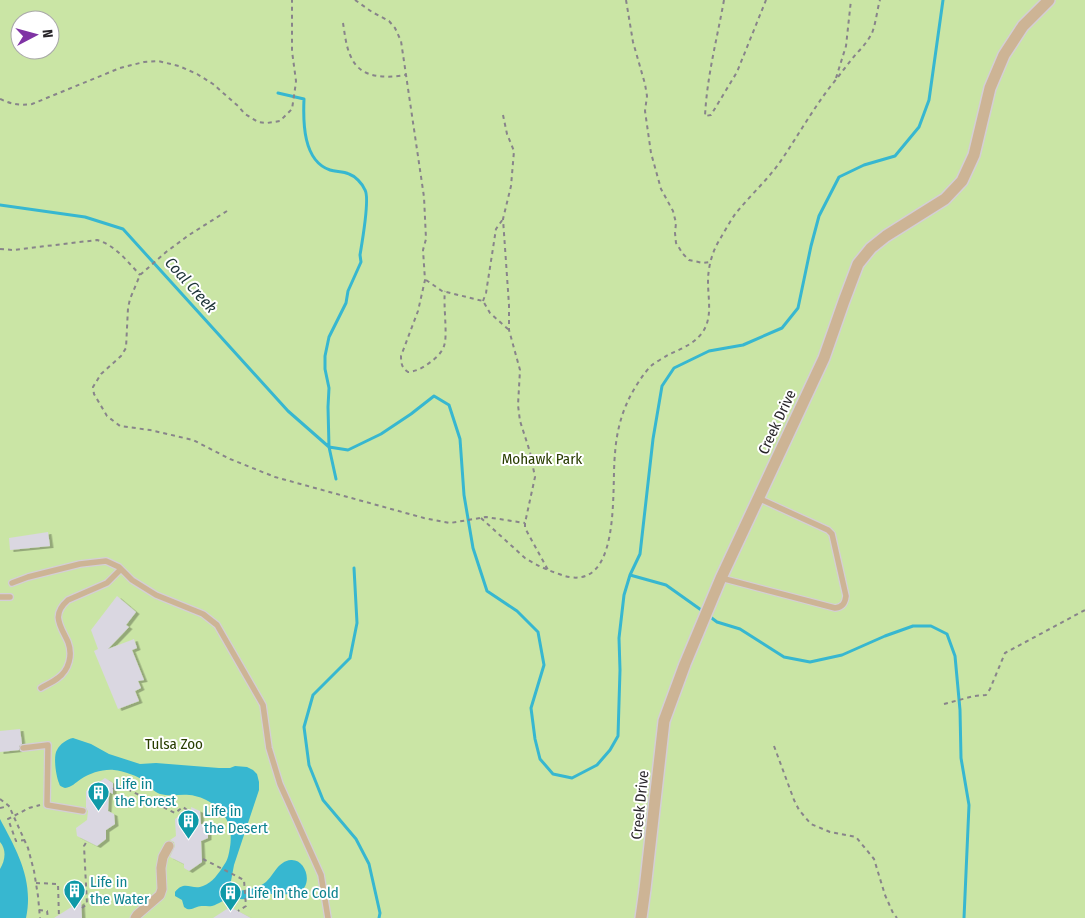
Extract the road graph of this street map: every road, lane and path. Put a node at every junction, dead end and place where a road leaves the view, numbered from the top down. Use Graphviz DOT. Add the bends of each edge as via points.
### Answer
graph roads {
  1 [pos="292,0"];
  2 [pos="355,0"];
  3 [pos="626,0"];
  4 [pos="724,0"];
  5 [pos="766,0"];
  6 [pos="851,0"];
  7 [pos="880,0"];
  8 [pos="1049,0"];
  9 [pos="343,23"];
  10 [pos="405,75"];
  11 [pos="836,79"];
  12 [pos="0,99"];
  13 [pos="503,115"];
  14 [pos="227,211"];
  15 [pos="503,219"];
  16 [pos="0,249"];
  17 [pos="711,262"];
  18 [pos="140,275"];
  19 [pos="426,280"];
  20 [pos="445,292"];
  21 [pos="482,301"];
  22 [pos="509,330"];
  23 [pos="758,498"];
  24 [pos="480,518"];
  25 [pos="525,523"];
  26 [pos="121,569"];
  27 [pos="548,570"];
  28 [pos="721,578"];
  29 [pos="12,583"];
  30 [pos="0,597"];
  31 [pos="10,597"];
  32 [pos="1085,610"];
  33 [pos="41,688"];
  34 [pos="944,704"];
  35 [pos="774,746"];
  36 [pos="23,748"];
  37 [pos="113,789"];
  38 [pos="0,799"];
  39 [pos="47,804"];
  40 [pos="9,806"];
  41 [pos="0,808"];
  42 [pos="83,812"];
  43 [pos="192,813"];
  44 [pos="14,816"];
  45 [pos="25,840"];
  46 [pos="87,841"];
  47 [pos="170,846"];
  48 [pos="203,859"];
  49 [pos="36,883"];
  50 [pos="82,908"];
  51 [pos="39,910"];
  52 [pos="238,911"];
  53 [pos="40,918"];
  54 [pos="48,918"];
  55 [pos="59,918"];
  56 [pos="135,918"];
  57 [pos="328,918"];
  58 [pos="641,918"];
  59 [pos="897,918"];
  1 -- 12 [label="path" via="292,51 296,81 292,110 280,121 258,122 197,74 158,61 120,68 32,104 22,106"];
  2 -- 10 [label="path" via="395,28 401,40"];
  3 -- 17 [label="path" via="647,96 645,111 651,153 661,190 673,211 676,243 689,260"];
  4 -- 5 [label="path" via="712,56 705,116 711,115 737,72"];
  6 -- 11 [label="path" via="846,46"];
  7 -- 11 [label="path" via="872,33"];
  8 -- 23 [label="street, Creek Drive" via="1023,26 1004,55 990,88 974,155 962,181 945,199 886,236 858,264 824,358"];
  9 -- 10 [label="path" via="352,59 359,68 378,77"];
  10 -- 19 [label="path" via="424,198"];
  11 -- 17 [label="path" via="774,170 734,216"];
  13 -- 15 [label="path" via="514,151 511,186"];
  14 -- 18 [label="path" via="166,252"];
  15 -- 21 [label="path" via="496,229"];
  15 -- 22 [label="path"];
  16 -- 18 [label="path" via="97,240 117,252"];
  17 -- 27 [label="path" via="706,328 690,345 651,366 627,402 615,454 609,539 604,558 583,578 563,576"];
  18 -- 24 [label="path" via="128,308 126,348 93,387 107,416 120,426 193,440 230,459 275,476 424,518 450,523"];
  19 -- 20 [label="path"];
  19 -- 20 [label="path" via="401,356 401,364 408,372 427,365 445,345"];
  20 -- 21 [label="path"];
  21 -- 22 [label="path"];
  22 -- 25 [label="path" via="520,370 520,421 535,477"];
  23 -- 28 [label="street, Creek Drive"];
  23 -- 28 [label="lane" via="832,534 845,603 835,608"];
  24 -- 25 [label="path"];
  24 -- 27 [label="path" via="525,558"];
  25 -- 27 [label="path"];
  26 -- 29 [label="lane" via="106,562 80,564"];
  26 -- 33 [label="lane" via="107,583 63,604 58,623 68,644 69,663 65,672"];
  26 -- 57 [label="lane" via="156,595 203,614 217,625 263,705 269,748 280,784 321,874"];
  28 -- 58 [label="street, Creek Drive" via="664,721"];
  30 -- 31 [label="lane"];
  32 -- 34 [label="path" via="1005,653 986,695"];
  35 -- 59 [label="path" via="799,810 811,824 856,837 874,858 885,895"];
  36 -- 39 [label="lane" via="48,745"];
  37 -- 43 [label="path" via="121,786 175,813 183,808"];
  38 -- 40 [label="path"];
  39 -- 42 [label="lane"];
  39 -- 44 [label="path"];
  40 -- 41 [label="path"];
  40 -- 44 [label="path"];
  44 -- 45 [label="path"];
  44 -- 45 [label="path" via="8,819 16,841"];
  45 -- 49 [label="path"];
  46 -- 50 [label="path" via="84,846 87,904"];
  47 -- 56 [label="street" via="163,856 160,895"];
  48 -- 52 [label="path" via="244,880 246,906"];
  49 -- 51 [label="path"];
  49 -- 55 [label="path" via="58,884"];
  51 -- 53 [label="path"];
  51 -- 54 [label="path" via="48,911"];
}
